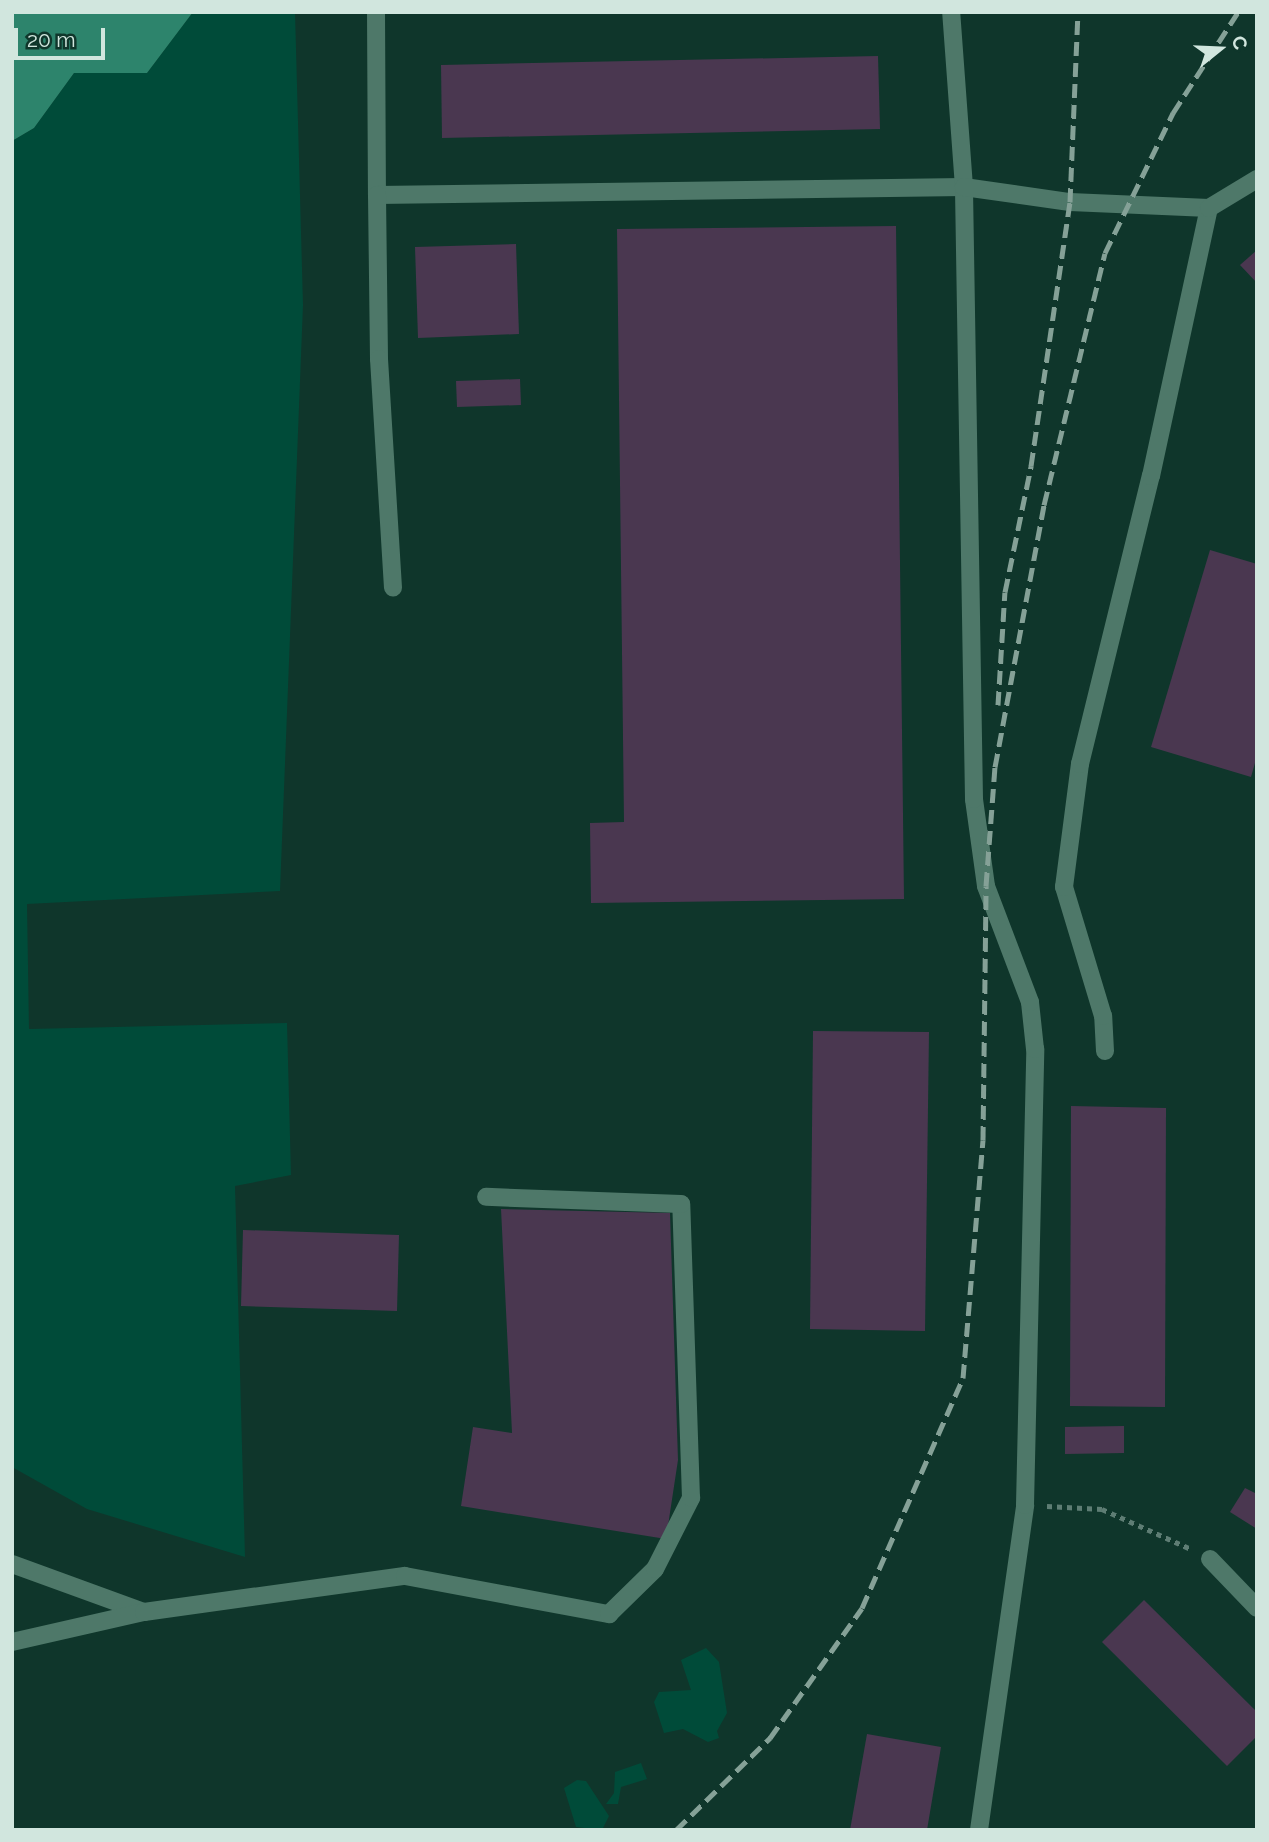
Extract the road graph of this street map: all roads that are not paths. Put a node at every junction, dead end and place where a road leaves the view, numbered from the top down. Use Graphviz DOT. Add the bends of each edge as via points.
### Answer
graph roads {
  1 [pos="376,12"];
  2 [pos="951,12"];
  3 [pos="1257,179"];
  4 [pos="964,187"];
  5 [pos="377,195"];
  6 [pos="1209,208"];
  7 [pos="393,588"];
  8 [pos="1105,1051"];
  9 [pos="486,1197"];
  10 [pos="1210,1559"];
  11 [pos="12,1564"];
  12 [pos="1257,1608"];
  13 [pos="144,1612"];
  14 [pos="12,1642"];
  15 [pos="979,1830"];
  1 -- 5 [label="street"];
  2 -- 4 [label="street"];
  3 -- 6 [label="street"];
  4 -- 5 [label="street"];
  4 -- 6 [label="street" via="1070,202"];
  4 -- 15 [label="street" via="966,472 974,673 971,752 986,886 1030,1002 1035,1049 1025,1505"];
  5 -- 7 [label="street" via="379,359"];
  6 -- 8 [label="street" via="1151,476 1080,764 1064,887 1103,1016"];
  9 -- 13 [label="street" via="681,1204 691,1498 654,1569 609,1614 405,1576"];
  10 -- 12 [label="street"];
  11 -- 13 [label="street"];
  13 -- 14 [label="street"];
}
